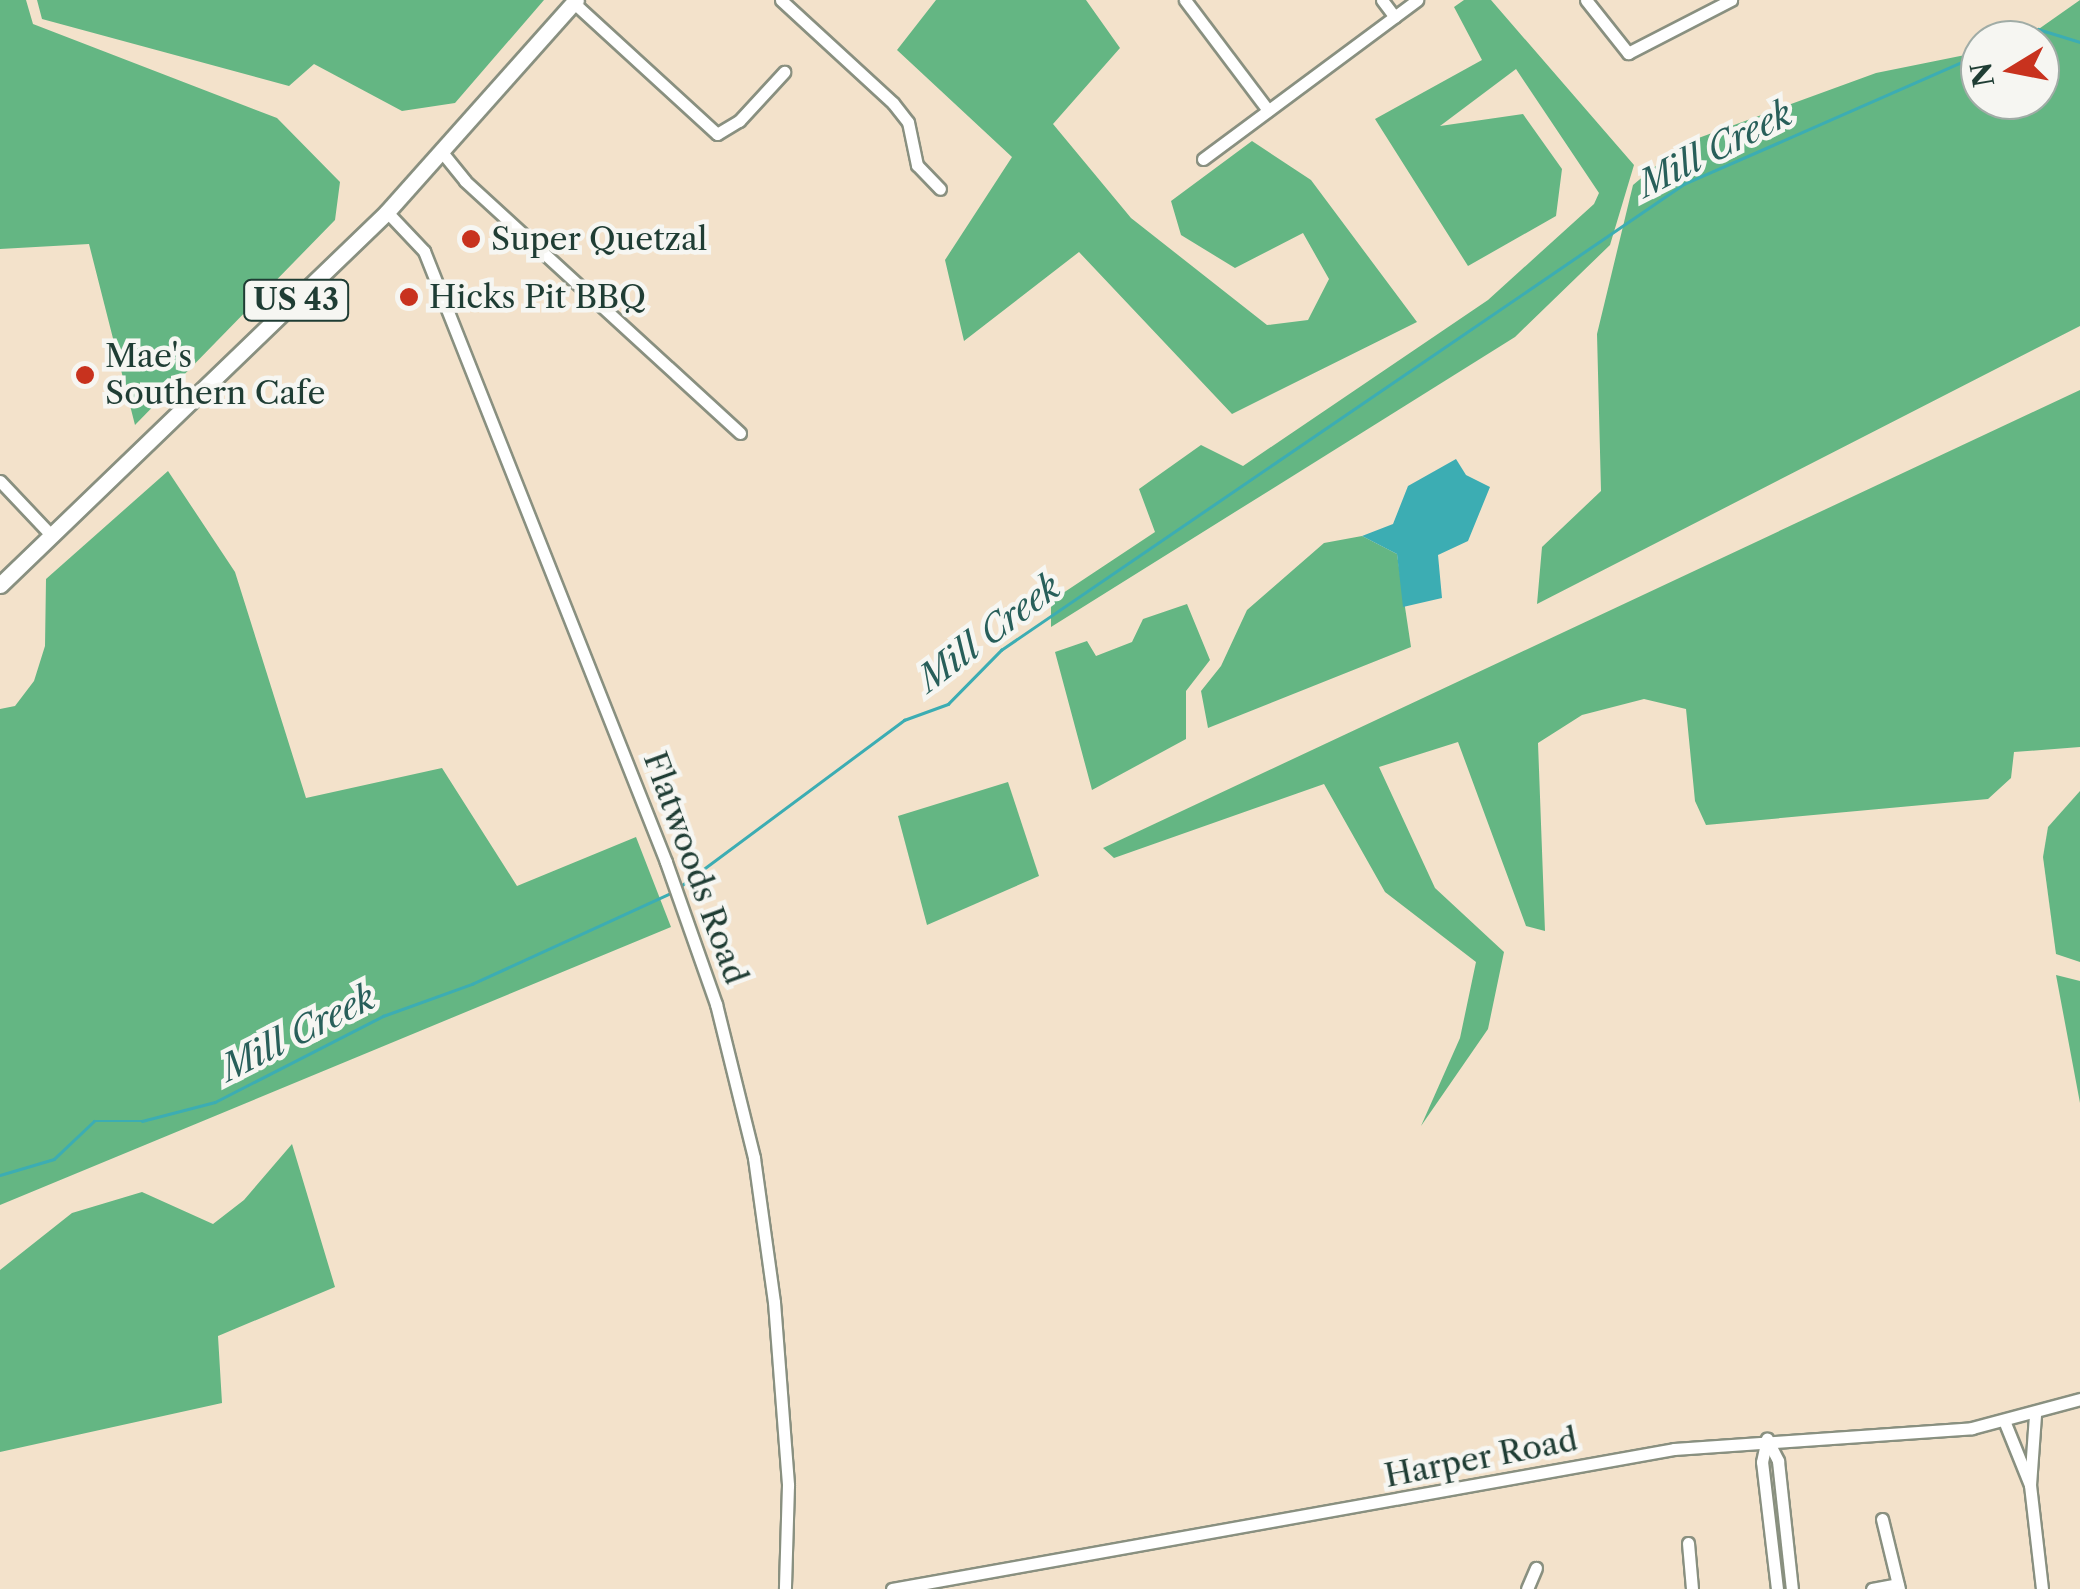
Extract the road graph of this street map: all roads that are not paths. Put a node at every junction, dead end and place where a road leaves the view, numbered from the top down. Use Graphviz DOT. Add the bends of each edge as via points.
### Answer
graph roads {
  1 [pos="781,0"];
  2 [pos="1185,0"];
  3 [pos="1382,0"];
  4 [pos="1418,0"];
  5 [pos="1586,0"];
  6 [pos="1731,0"];
  7 [pos="575,2"];
  8 [pos="1395,17"];
  9 [pos="784,72"];
  10 [pos="1268,110"];
  11 [pos="441,152"];
  12 [pos="1202,158"];
  13 [pos="940,189"];
  14 [pos="387,212"];
  15 [pos="740,433"];
  16 [pos="0,481"];
  17 [pos="52,536"];
  18 [pos="0,586"];
  19 [pos="2080,1399"];
  20 [pos="2035,1415"];
  21 [pos="2006,1423"];
  22 [pos="1768,1438"];
  23 [pos="2030,1485"];
  24 [pos="1882,1519"];
  25 [pos="1784,1520"];
  26 [pos="1770,1521"];
  27 [pos="1688,1543"];
  28 [pos="1536,1568"];
  29 [pos="1898,1587"];
  30 [pos="786,1589"];
  31 [pos="892,1589"];
  32 [pos="1527,1589"];
  33 [pos="1692,1589"];
  34 [pos="1778,1589"];
  35 [pos="1792,1589"];
  36 [pos="1872,1589"];
  37 [pos="2042,1589"];
  1 -- 13 [label="street" via="894,103 908,122 917,164"];
  2 -- 10 [label="street"];
  3 -- 8 [label="street"];
  4 -- 8 [label="street"];
  5 -- 6 [label="street" via="1628,53"];
  7 -- 9 [label="street" via="717,134"];
  7 -- 11 [label="highway, US 43"];
  8 -- 10 [label="street"];
  10 -- 12 [label="street"];
  11 -- 14 [label="highway, US 43"];
  11 -- 15 [label="street"];
  14 -- 17 [label="highway, US 43"];
  14 -- 30 [label="street, Flatwoods Road" via="424,251 666,862 734,1074 765,1230 788,1485"];
  16 -- 17 [label="street"];
  17 -- 18 [label="highway, US 43"];
  19 -- 20 [label="street, Harper Road"];
  20 -- 21 [label="street, Harper Road"];
  20 -- 23 [label="street"];
  21 -- 22 [label="street, Harper Road"];
  21 -- 23 [label="street"];
  22 -- 25 [label="street" via="1778,1462"];
  22 -- 26 [label="street" via="1762,1462"];
  22 -- 31 [label="street, Harper Road" via="1674,1449"];
  23 -- 37 [label="street"];
  24 -- 29 [label="street"];
  25 -- 26 [label="street"];
  25 -- 35 [label="street"];
  26 -- 34 [label="street"];
  27 -- 33 [label="street"];
  28 -- 32 [label="street"];
  29 -- 36 [label="street"];
}
